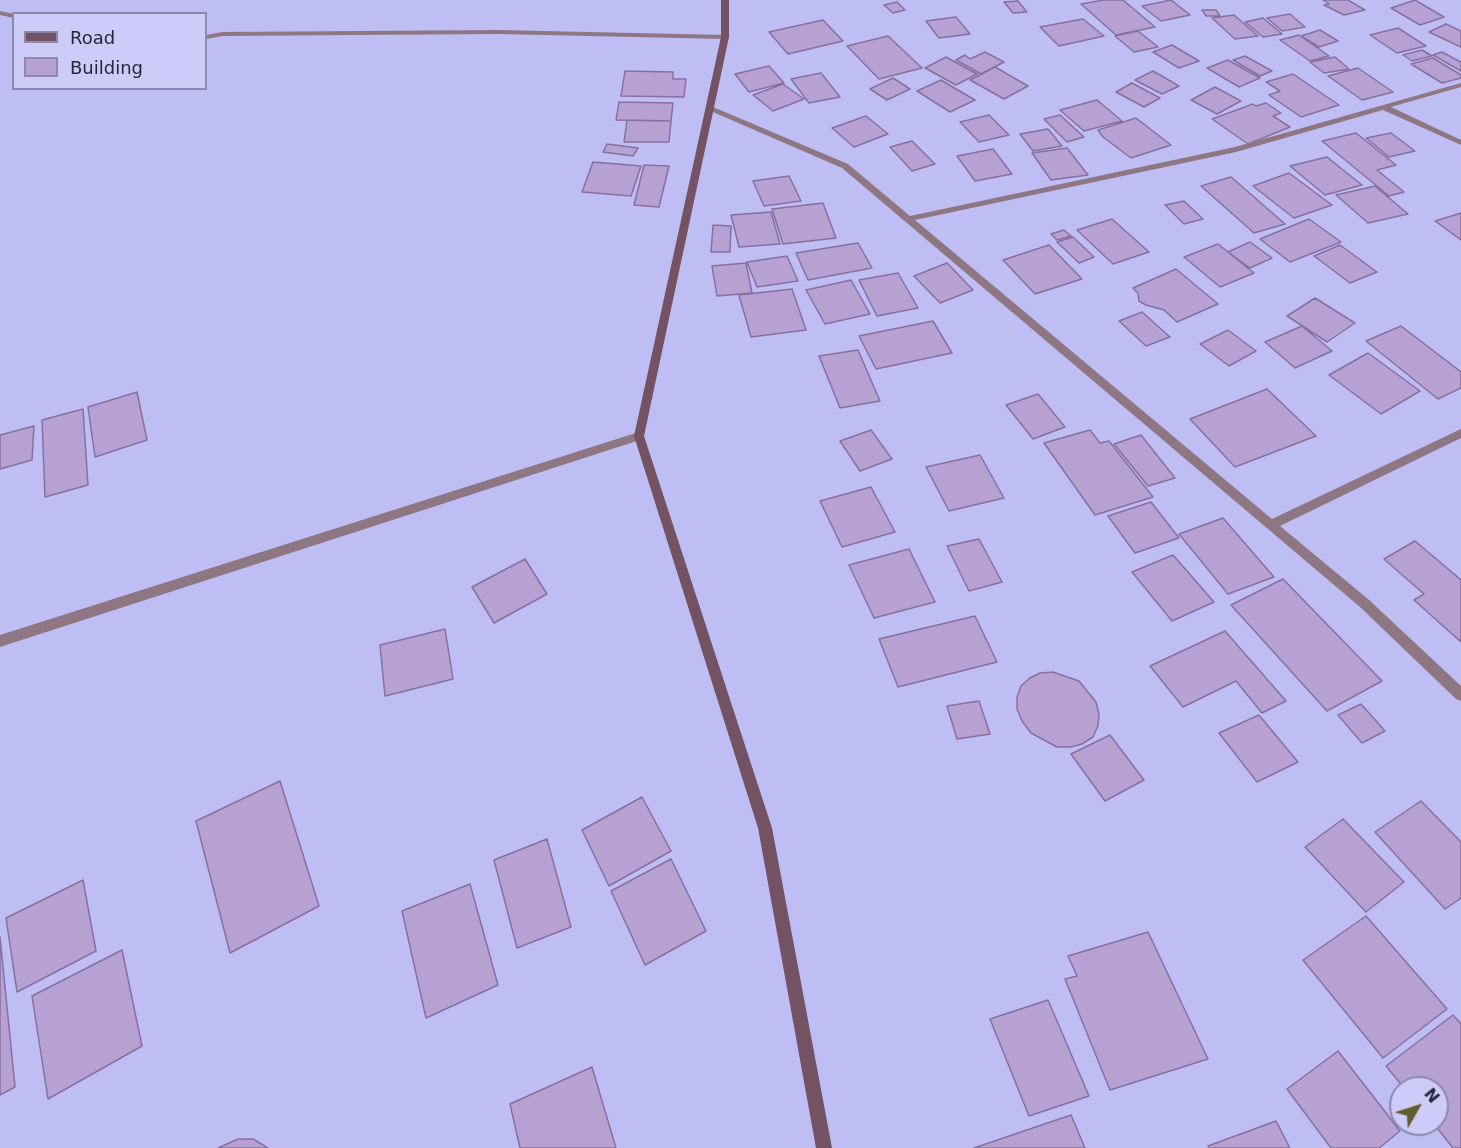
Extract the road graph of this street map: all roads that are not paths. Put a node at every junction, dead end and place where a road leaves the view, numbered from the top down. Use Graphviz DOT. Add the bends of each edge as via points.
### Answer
graph roads {
  1 [pos="726,0"];
  2 [pos="207,37"];
  3 [pos="726,37"];
  4 [pos="1461,85"];
  5 [pos="1384,107"];
  6 [pos="710,109"];
  7 [pos="1461,144"];
  8 [pos="908,219"];
  9 [pos="1461,433"];
  10 [pos="639,436"];
  11 [pos="1271,525"];
  12 [pos="0,641"];
  13 [pos="1461,695"];
  14 [pos="824,1148"];
  1 -- 3 [label="main road"];
  2 -- 3 [label="street" via="498,32"];
  3 -- 6 [label="main road"];
  4 -- 5 [label="street"];
  5 -- 7 [label="street"];
  5 -- 8 [label="street" via="1236,149"];
  6 -- 8 [label="street" via="845,166"];
  6 -- 10 [label="main road"];
  8 -- 11 [label="street"];
  9 -- 11 [label="street"];
  10 -- 12 [label="street"];
  10 -- 14 [label="main road" via="765,828"];
  11 -- 13 [label="street" via="1364,603"];
}
